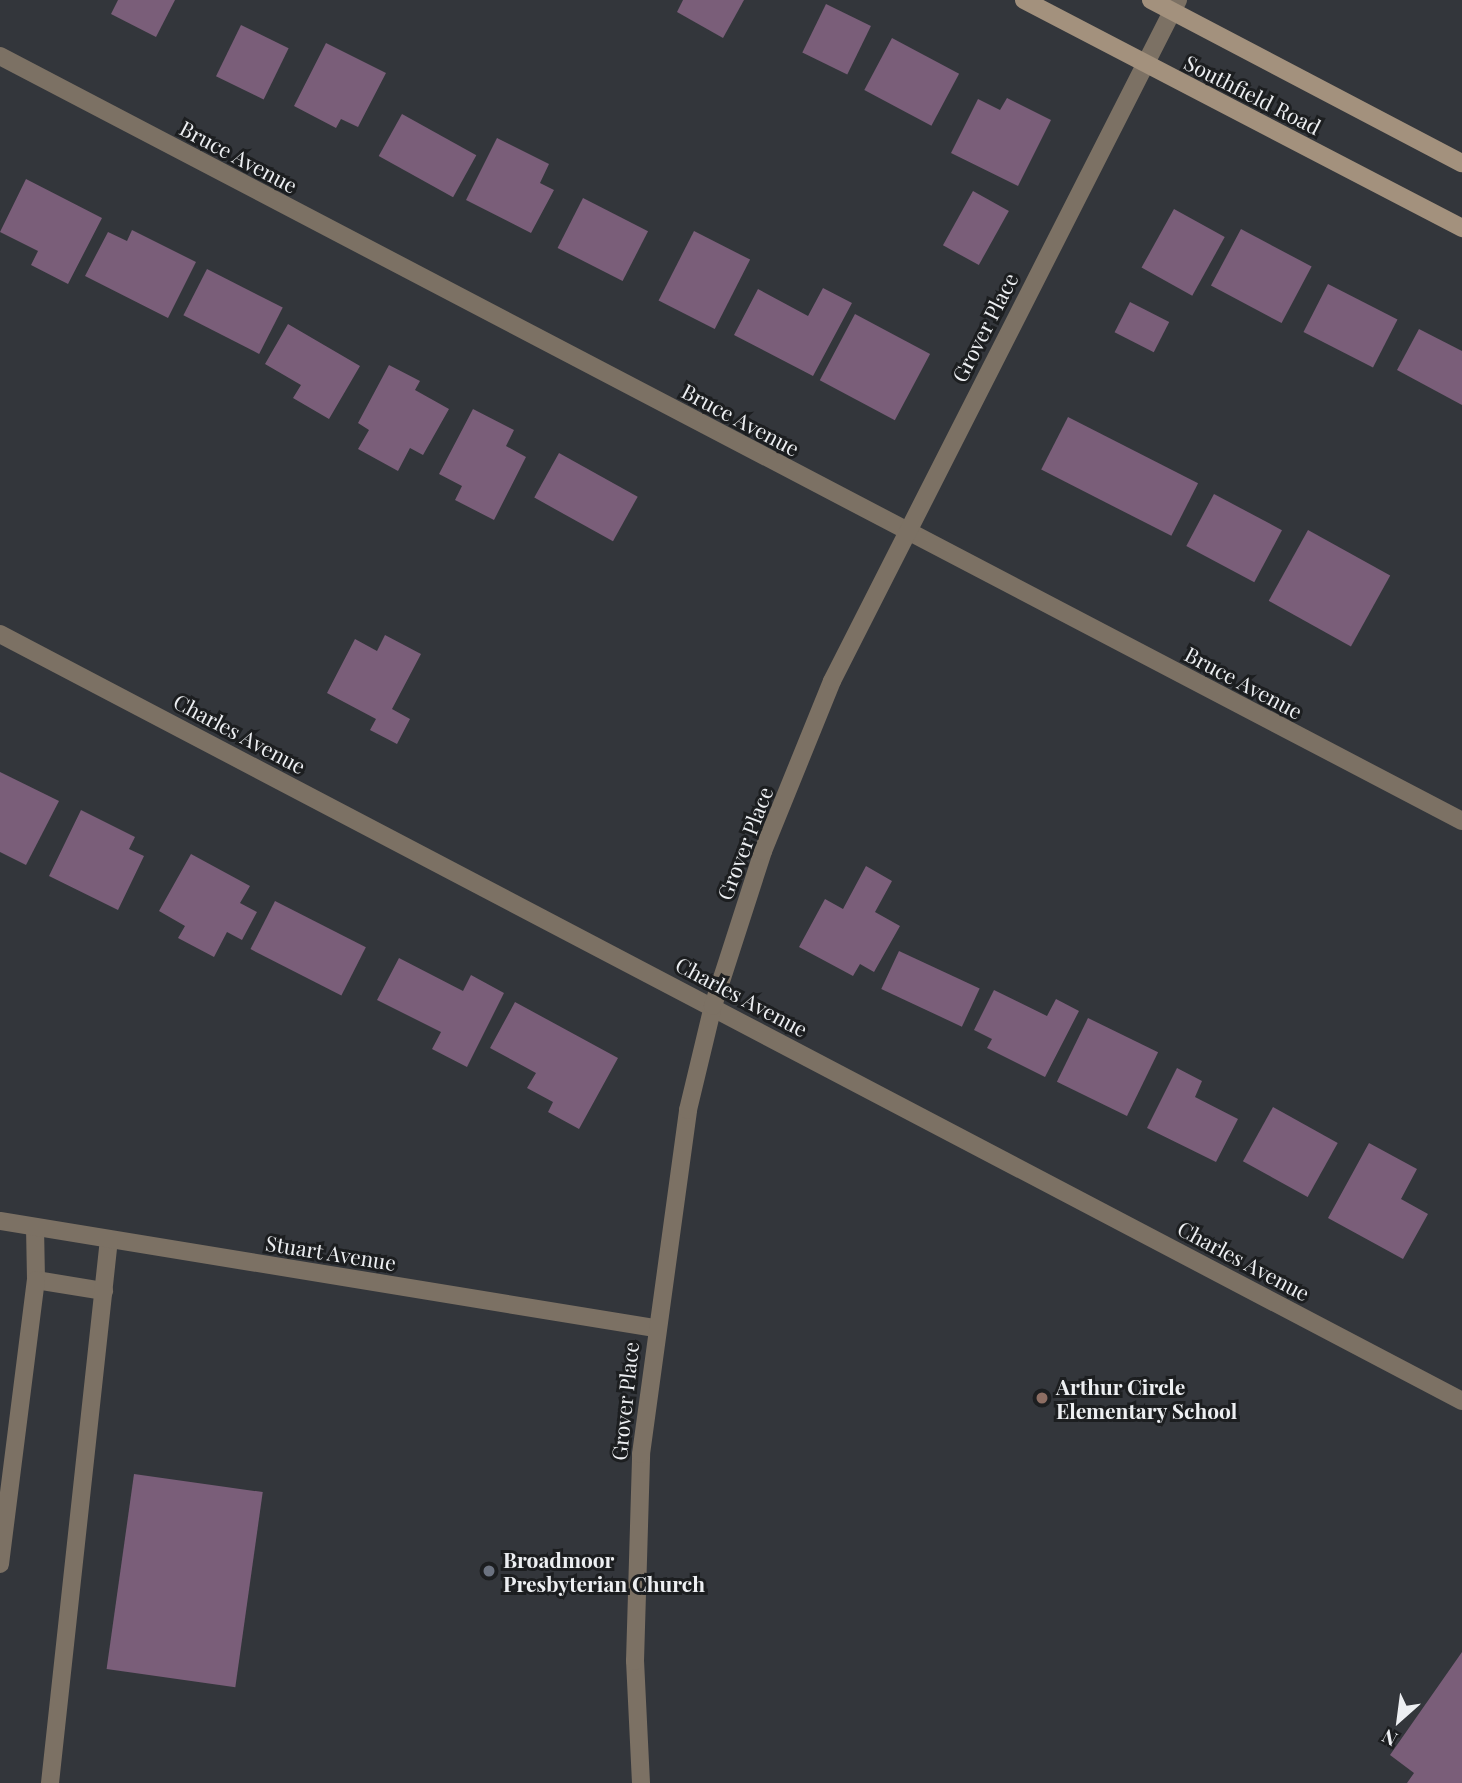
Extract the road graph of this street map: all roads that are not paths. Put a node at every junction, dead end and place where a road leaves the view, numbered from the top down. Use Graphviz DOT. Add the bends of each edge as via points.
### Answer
graph roads {
  1 [pos="1024,0"];
  2 [pos="1151,0"];
  3 [pos="1175,6"];
  4 [pos="0,57"];
  5 [pos="1146,64"];
  6 [pos="1462,163"];
  7 [pos="1462,228"];
  8 [pos="905,531"];
  9 [pos="0,634"];
  10 [pos="1462,821"];
  11 [pos="713,1006"];
  12 [pos="0,1221"];
  13 [pos="35,1227"];
  14 [pos="109,1239"];
  15 [pos="36,1280"];
  16 [pos="104,1291"];
  17 [pos="655,1328"];
  18 [pos="1462,1401"];
  19 [pos="0,1564"];
  20 [pos="50,1783"];
  21 [pos="641,1783"];
  1 -- 5 [label="main road, Southfield Road"];
  2 -- 3 [label="main road, Southfield Road"];
  3 -- 5 [label="street, Grover Place"];
  3 -- 6 [label="main road, Southfield Road"];
  4 -- 8 [label="street, Bruce Avenue"];
  5 -- 7 [label="main road, Southfield Road"];
  5 -- 8 [label="street, Grover Place"];
  8 -- 10 [label="street, Bruce Avenue"];
  8 -- 11 [label="street, Grover Place" via="788,790"];
  9 -- 11 [label="street, Charles Avenue"];
  11 -- 17 [label="street, Grover Place" via="688,1110"];
  11 -- 18 [label="street, Charles Avenue"];
  12 -- 13 [label="street, Stuart Avenue"];
  13 -- 14 [label="street, Stuart Avenue"];
  13 -- 15 [label="street"];
  14 -- 16 [label="street"];
  14 -- 17 [label="street, Stuart Avenue"];
  15 -- 16 [label="street"];
  15 -- 19 [label="street"];
  16 -- 20 [label="street"];
  17 -- 21 [label="street, Grover Place" via="636,1573"];
}
